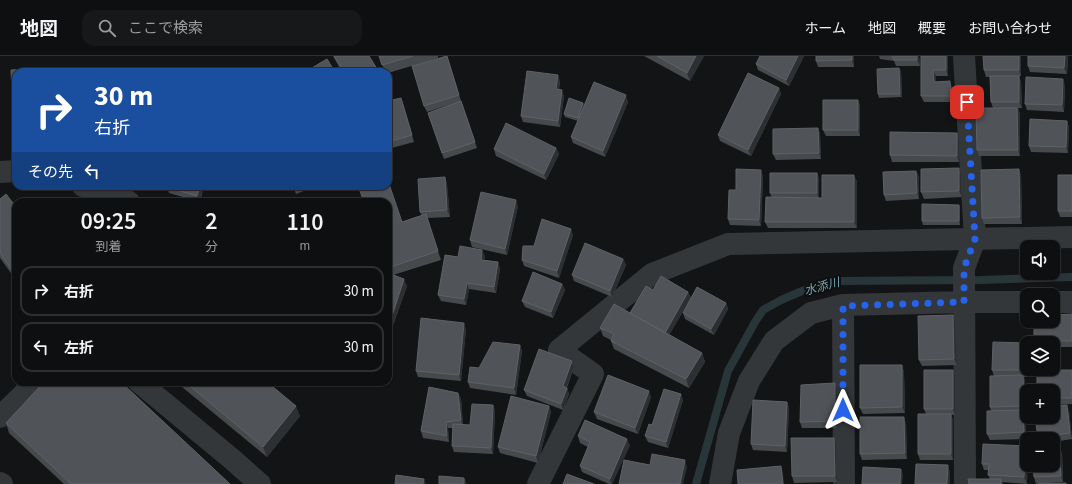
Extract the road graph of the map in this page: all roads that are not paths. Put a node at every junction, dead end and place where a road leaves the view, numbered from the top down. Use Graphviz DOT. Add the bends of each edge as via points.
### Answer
graph roads {
  1 [pos="964,56"];
  2 [pos="12,171"];
  3 [pos="0,172"];
  4 [pos="96,190"];
  5 [pos="122,198"];
  6 [pos="1072,237"];
  7 [pos="975,239"];
  8 [pos="964,286"];
  9 [pos="1020,300"];
  10 [pos="1060,302"];
  11 [pos="1072,302"];
  12 [pos="843,306"];
  13 [pos="32,386"];
  14 [pos="144,386"];
  15 [pos="0,417"];
  16 [pos="260,484"];
  17 [pos="538,484"];
  18 [pos="720,484"];
  19 [pos="844,484"];
  20 [pos="965,484"];
  1 -- 7 [label="street"];
  2 -- 3 [label="street"];
  4 -- 5 [label="street"];
  6 -- 7 [label="street"];
  7 -- 8 [label="street"];
  7 -- 17 [label="street" via="728,244 652,274 558,350 593,374"];
  8 -- 9 [label="street"];
  8 -- 12 [label="street"];
  8 -- 20 [label="street"];
  10 -- 11 [label="street"];
  12 -- 18 [label="street" via="811,313 774,341 749,381 729,433"];
  12 -- 19 [label="street"];
  13 -- 15 [label="street"];
  14 -- 16 [label="street"];
}
